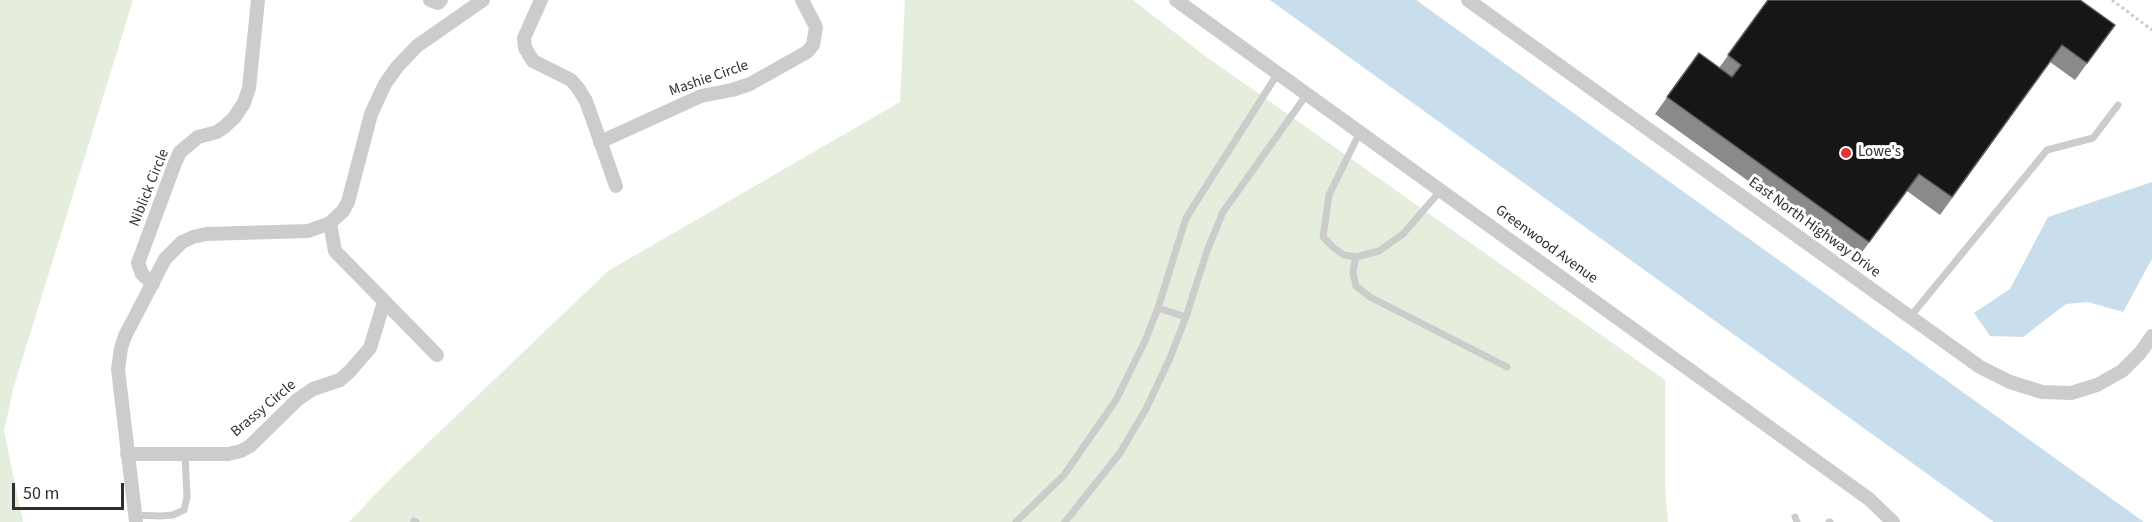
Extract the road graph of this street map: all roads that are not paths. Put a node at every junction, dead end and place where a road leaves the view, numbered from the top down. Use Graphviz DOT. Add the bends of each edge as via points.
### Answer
graph roads {
  1 [pos="258,0"];
  2 [pos="430,0"];
  3 [pos="441,0"];
  4 [pos="483,0"];
  5 [pos="541,0"];
  6 [pos="802,0"];
  7 [pos="1176,0"];
  8 [pos="1468,0"];
  9 [pos="1278,73"];
  10 [pos="1307,94"];
  11 [pos="2118,105"];
  12 [pos="1360,132"];
  13 [pos="600,142"];
  14 [pos="616,186"];
  15 [pos="1441,190"];
  16 [pos="330,223"];
  17 [pos="1356,257"];
  18 [pos="153,284"];
  19 [pos="384,302"];
  20 [pos="1158,308"];
  21 [pos="1186,317"];
  22 [pos="1910,317"];
  23 [pos="2152,336"];
  24 [pos="436,355"];
  25 [pos="1507,367"];
  26 [pos="127,454"];
  27 [pos="184,454"];
  28 [pos="136,519"];
  29 [pos="1016,522"];
  30 [pos="1065,522"];
  31 [pos="1893,522"];
  1 -- 18 [label="street, Niblick Circle" via="244,103 224,127 198,137 180,152 138,263 142,274"];
  2 -- 3 [label="street"];
  4 -- 16 [label="street" via="417,46 385,84 371,114 348,202"];
  5 -- 13 [label="street" via="524,38 525,48 533,61 571,80 578,88"];
  6 -- 13 [label="street, Mashie Circle" via="816,27 813,45 807,52 750,84 701,96"];
  7 -- 9 [label="street, Greenwood Avenue"];
  8 -- 22 [label="street, East North Highway Drive"];
  9 -- 10 [label="street, Greenwood Avenue"];
  9 -- 20 [label="lane" via="1186,218"];
  10 -- 12 [label="street, Greenwood Avenue"];
  10 -- 21 [label="lane" via="1223,212"];
  11 -- 22 [label="lane" via="2092,138 2047,150"];
  12 -- 15 [label="street, Greenwood Avenue"];
  12 -- 17 [label="lane" via="1329,195 1323,237 1344,255"];
  13 -- 14 [label="street"];
  15 -- 17 [label="lane" via="1403,234 1379,250"];
  15 -- 31 [label="street, Greenwood Avenue" via="1869,499"];
  16 -- 18 [label="street" via="309,231 194,237 170,253"];
  16 -- 19 [label="street" via="336,251"];
  17 -- 25 [label="lane" via="1356,286 1370,297"];
  18 -- 26 [label="street" via="121,348 118,369"];
  19 -- 24 [label="street"];
  19 -- 27 [label="street, Brassy Circle" via="370,348 340,380 313,389 297,400 241,452"];
  20 -- 21 [label="lane"];
  20 -- 29 [label="lane" via="1116,400 1064,475"];
  21 -- 30 [label="lane" via="1146,409 1120,453"];
  22 -- 23 [label="street, East North Highway Drive" via="1980,367 2042,393 2071,393 2097,385 2122,371"];
  26 -- 27 [label="street, Brassy Circle"];
  26 -- 28 [label="street"];
  27 -- 28 [label="lane" via="184,510"];
}
